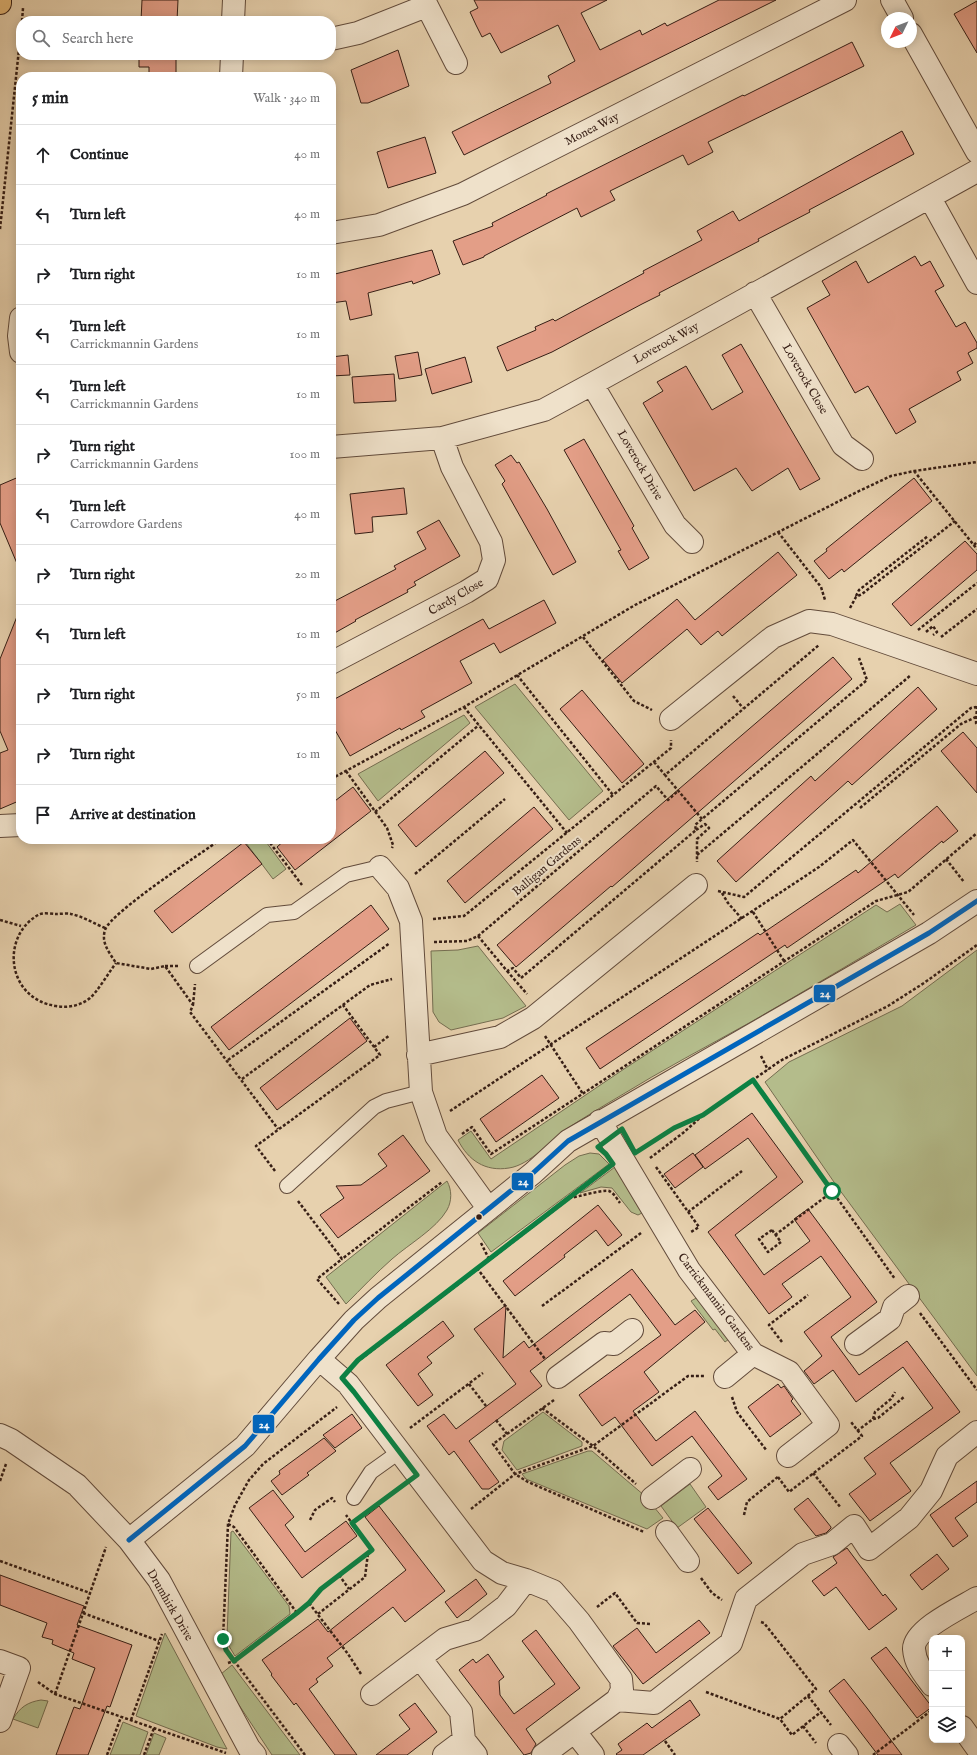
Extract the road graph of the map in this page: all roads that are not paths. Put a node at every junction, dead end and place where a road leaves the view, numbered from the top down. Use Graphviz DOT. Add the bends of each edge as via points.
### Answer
graph roads {
  1 [pos="234,0"];
  2 [pos="845,0"];
  3 [pos="892,0"];
  4 [pos="425,3"];
  5 [pos="899,12"];
  6 [pos="233,16"];
  7 [pos="336,38"];
  8 [pos="917,45"];
  9 [pos="232,60"];
  10 [pos="456,63"];
  11 [pos="232,72"];
  12 [pos="977,152"];
  13 [pos="977,171"];
  14 [pos="930,198"];
  15 [pos="336,232"];
  16 [pos="977,283"];
  17 [pos="756,293"];
  18 [pos="592,384"];
  19 [pos="442,438"];
  20 [pos="336,447"];
  21 [pos="862,459"];
  22 [pos="692,542"];
  23 [pos="336,661"];
  24 [pos="977,674"];
  25 [pos="671,719"];
  26 [pos="16,825"];
  27 [pos="0,826"];
  28 [pos="380,867"];
  29 [pos="696,885"];
  30 [pos="973,894"];
  31 [pos="197,966"];
  32 [pos="418,1055"];
  33 [pos="421,1092"];
  34 [pos="600,1121"];
  35 [pos="287,1186"];
  36 [pos="488,1208"];
  37 [pos="908,1296"];
  38 [pos="632,1330"];
  39 [pos="856,1344"];
  40 [pos="753,1354"];
  41 [pos="319,1359"];
  42 [pos="558,1377"];
  43 [pos="725,1377"];
  44 [pos="977,1432"];
  45 [pos="0,1435"];
  46 [pos="395,1447"];
  47 [pos="779,1455"];
  48 [pos="690,1469"];
  49 [pos="354,1498"];
  50 [pos="652,1498"];
  51 [pos="667,1532"];
  52 [pos="124,1534"];
  53 [pos="688,1561"];
  54 [pos="526,1580"];
  55 [pos="977,1598"];
  56 [pos="420,1658"];
  57 [pos="10,1665"];
  58 [pos="929,1681"];
  59 [pos="372,1694"];
  60 [pos="617,1700"];
  61 [pos="0,1721"];
  62 [pos="965,1731"];
  63 [pos="575,1732"];
  64 [pos="470,1747"];
  65 [pos="977,1748"];
  66 [pos="252,1751"];
  67 [pos="444,1755"];
  68 [pos="543,1755"];
  69 [pos="592,1755"];
  1 -- 6 [label="street"];
  2 -- 15 [label="street, Monea Way" via="463,194 379,225"];
  3 -- 5 [label="street"];
  4 -- 7 [label="street" via="358,33"];
  4 -- 10 [label="street"];
  8 -- 12 [label="street"];
  9 -- 11 [label="street"];
  13 -- 14 [label="street, Loverock Way"];
  14 -- 16 [label="street"];
  14 -- 17 [label="street, Loverock Way"];
  17 -- 18 [label="street, Loverock Way"];
  17 -- 21 [label="street, Loverock Close" via="843,445"];
  18 -- 19 [label="street, Loverock Way" via="544,410"];
  18 -- 22 [label="street, Loverock Drive" via="675,525"];
  19 -- 20 [label="street, Loverock Way"];
  19 -- 23 [label="street, Cardy Close" via="452,467 491,542 494,560 487,579"];
  24 -- 25 [label="street" via="840,626 809,621 773,637"];
  26 -- 27 [label="street"];
  28 -- 31 [label="lane" via="346,874 294,912 267,915"];
  28 -- 32 [label="street" via="398,888 411,933"];
  29 -- 32 [label="street" via="533,1018 500,1037"];
  30 -- 34 [label="street" via="922,937"];
  32 -- 33 [label="street"];
  33 -- 35 [label="lane" via="386,1101 374,1108"];
  33 -- 36 [label="street" via="436,1136"];
  34 -- 36 [label="street" via="568,1140 533,1173"];
  34 -- 40 [label="street, Carrickmannin Gardens" via="690,1270"];
  36 -- 41 [label="street" via="378,1298"];
  37 -- 39 [label="street" via="894,1307 890,1319"];
  38 -- 42 [label="street" via="614,1344 604,1343"];
  40 -- 43 [label="street"];
  40 -- 47 [label="street, Carrickmannin Gardens" via="789,1372 828,1425"];
  41 -- 46 [label="street" via="342,1378"];
  41 -- 52 [label="street" via="245,1446"];
  44 -- 60 [label="street" via="947,1456 931,1491 908,1518 869,1549 854,1526 832,1544 803,1554 746,1599 731,1643 654,1703"];
  45 -- 52 [label="street, Drumhirk Drive" via="77,1485"];
  46 -- 49 [label="lane" via="371,1472"];
  46 -- 54 [label="street" via="483,1561 502,1573"];
  48 -- 50 [label="street"];
  51 -- 53 [label="street"];
  52 -- 66 [label="street, Drumhirk Drive" via="159,1580"];
  54 -- 56 [label="street" via="506,1606 475,1630 445,1640"];
  54 -- 60 [label="street" via="553,1590 579,1621 621,1679 622,1690"];
  55 -- 58 [label="street" via="938,1621 918,1637 914,1648 917,1664"];
  56 -- 59 [label="street"];
  56 -- 64 [label="street" via="461,1712"];
  57 -- 61 [label="street"];
  60 -- 63 [label="street"];
  62 -- 65 [label="street"];
  63 -- 68 [label="street"];
  63 -- 69 [label="street"];
  64 -- 67 [label="street"];
}
